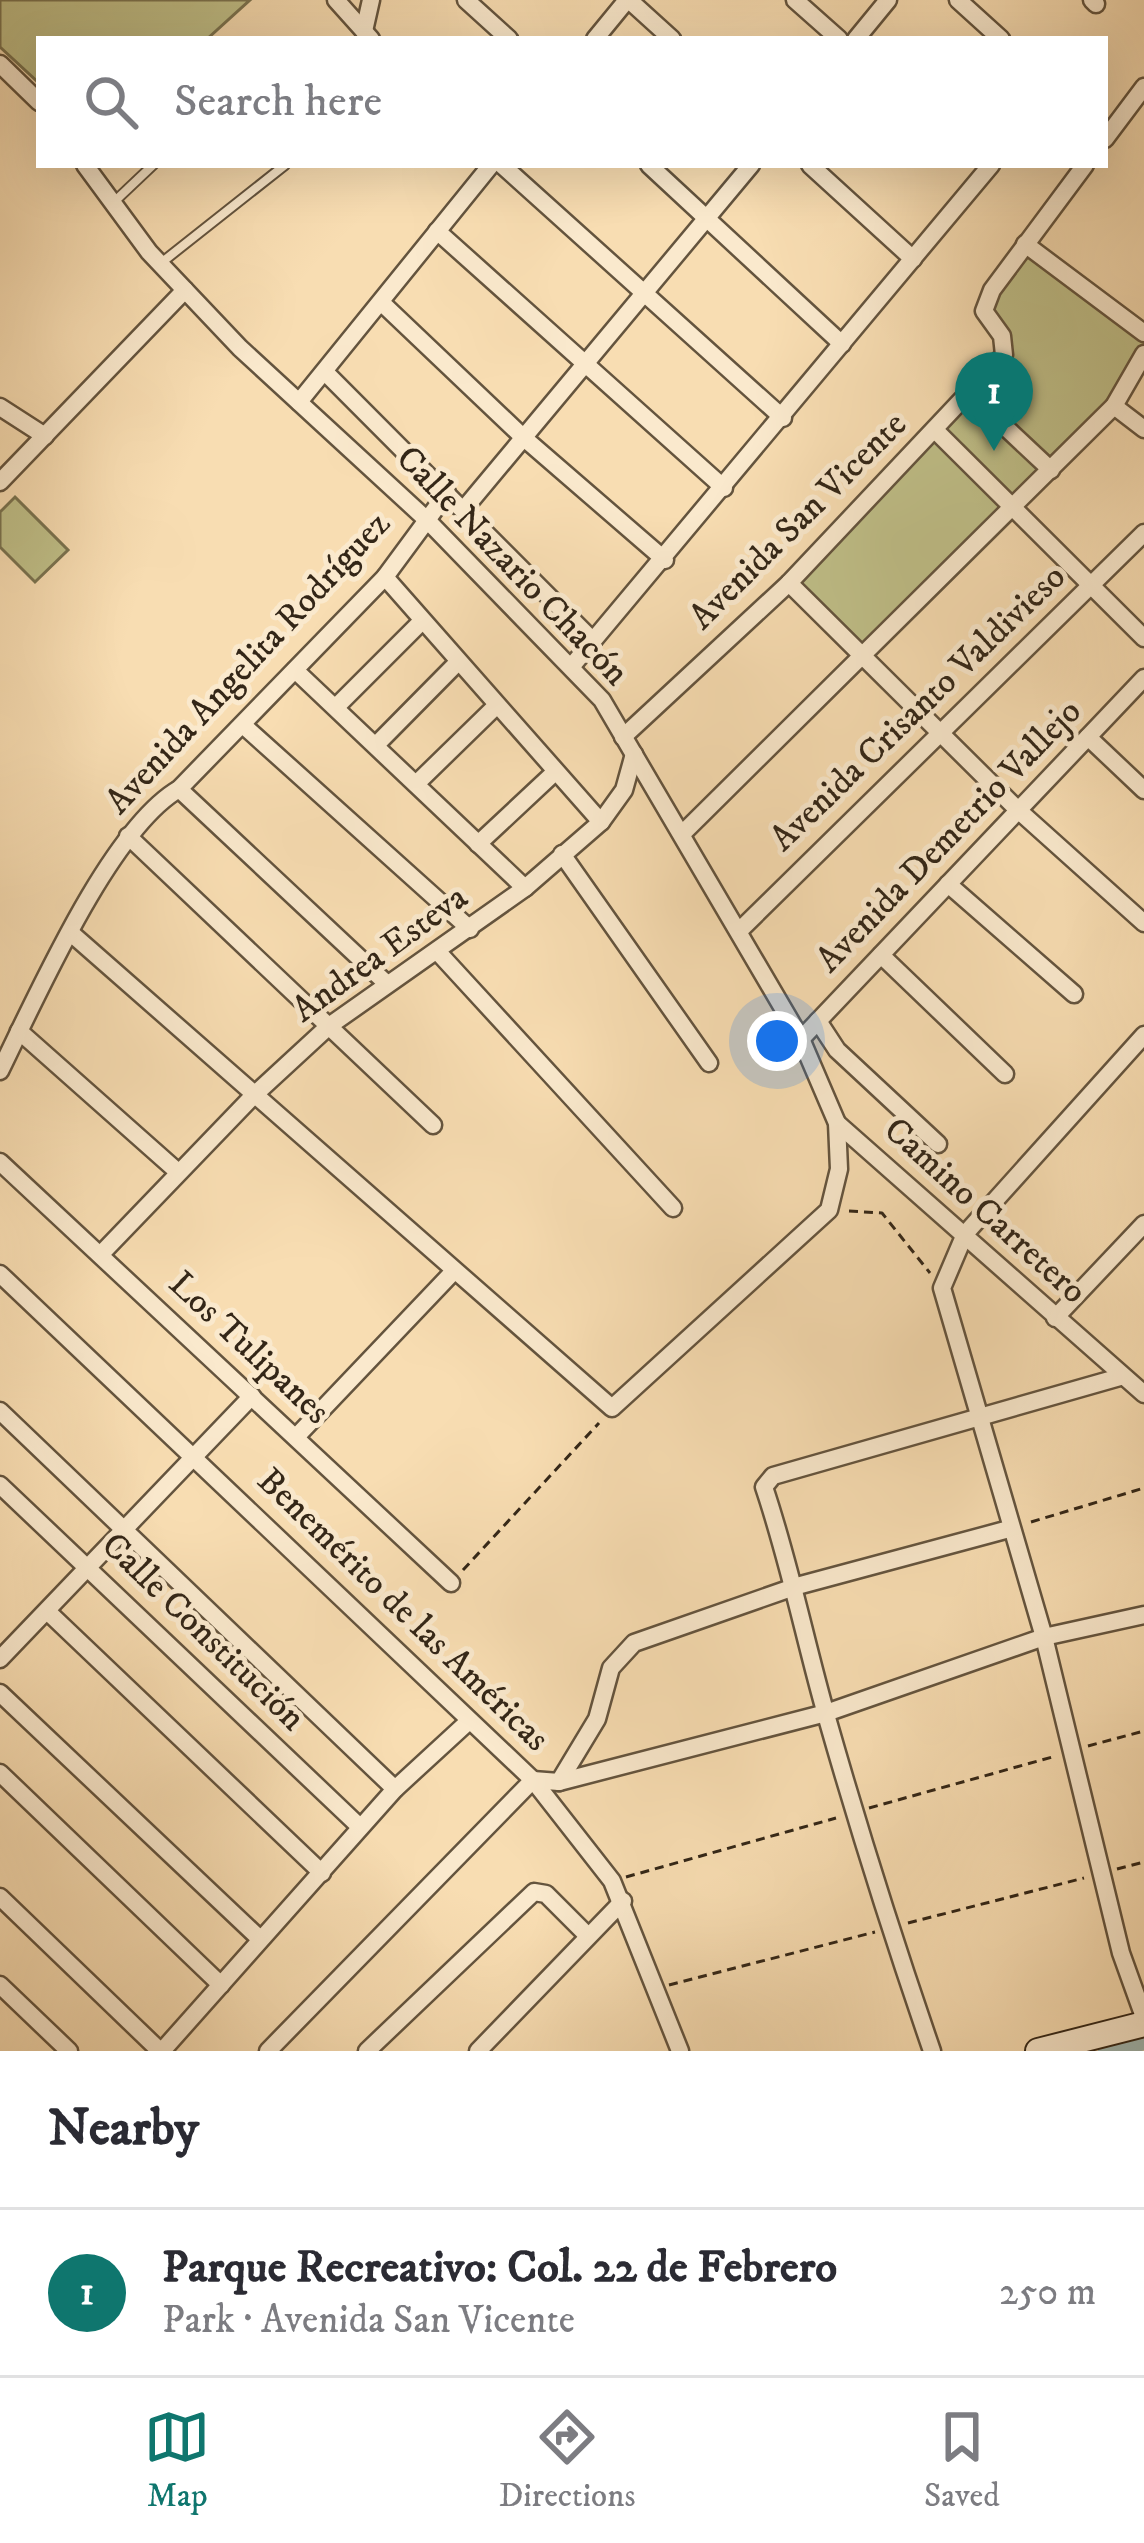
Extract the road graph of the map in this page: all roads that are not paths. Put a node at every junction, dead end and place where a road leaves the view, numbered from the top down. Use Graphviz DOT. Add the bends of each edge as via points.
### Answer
graph roads {
  1 [pos="336,0"];
  2 [pos="371,0"];
  3 [pos="466,0"];
  4 [pos="628,0"];
  5 [pos="795,0"];
  6 [pos="888,0"];
  7 [pos="958,0"];
  8 [pos="367,35"];
  9 [pos="506,36"];
  10 [pos="598,36"];
  11 [pos="669,36"];
  12 [pos="836,36"];
  13 [pos="858,36"];
  14 [pos="998,36"];
  15 [pos="0,64"];
  16 [pos="1144,87"];
  17 [pos="36,99"];
  18 [pos="1108,135"];
  19 [pos="87,168"];
  20 [pos="150,168"];
  21 [pos="281,168"];
  22 [pos="489,168"];
  23 [pos="505,168"];
  24 [pos="652,168"];
  25 [pos="748,168"];
  26 [pos="813,168"];
  27 [pos="986,168"];
  28 [pos="1083,168"];
  29 [pos="113,203"];
  30 [pos="706,219"];
  31 [pos="437,231"];
  32 [pos="1025,244"];
  33 [pos="913,259"];
  34 [pos="160,264"];
  35 [pos="185,290"];
  36 [pos="646,291"];
  37 [pos="383,304"];
  38 [pos="1144,333"];
  39 [pos="842,344"];
  40 [pos="1144,354"];
  41 [pos="586,364"];
  42 [pos="326,373"];
  43 [pos="970,394"];
  44 [pos="299,402"];
  45 [pos="1114,406"];
  46 [pos="0,407"];
  47 [pos="783,418"];
  48 [pos="1144,429"];
  49 [pos="935,431"];
  50 [pos="45,436"];
  51 [pos="524,438"];
  52 [pos="1052,470"];
  53 [pos="0,482"];
  54 [pos="724,488"];
  55 [pos="447,493"];
  56 [pos="464,509"];
  57 [pos="1013,510"];
  58 [pos="427,520"];
  59 [pos="1144,533"];
  60 [pos="665,560"];
  61 [pos="385,577"];
  62 [pos="789,583"];
  63 [pos="1091,586"];
  64 [pos="421,622"];
  65 [pos="1144,638"];
  66 [pos="593,641"];
  67 [pos="863,655"];
  68 [pos="457,663"];
  69 [pos="571,667"];
  70 [pos="295,670"];
  71 [pos="1144,678"];
  72 [pos="336,706"];
  73 [pos="496,706"];
  74 [pos="243,725"];
  75 [pos="941,732"];
  76 [pos="623,737"];
  77 [pos="1088,737"];
  78 [pos="376,745"];
  79 [pos="634,754"];
  80 [pos="555,772"];
  81 [pos="416,784"];
  82 [pos="178,789"];
  83 [pos="1144,790"];
  84 [pos="1018,810"];
  85 [pos="602,822"];
  86 [pos="682,834"];
  87 [pos="128,836"];
  88 [pos="478,844"];
  89 [pos="562,854"];
  90 [pos="948,884"];
  91 [pos="525,888"];
  92 [pos="1144,923"];
  93 [pos="470,928"];
  94 [pos="739,931"];
  95 [pos="72,934"];
  96 [pos="437,951"];
  97 [pos="881,955"];
  98 [pos="385,982"];
  99 [pos="1074,994"];
  100 [pos="818,1021"];
  101 [pos="329,1026"];
  102 [pos="20,1031"];
  103 [pos="1144,1035"];
  104 [pos="801,1039"];
  105 [pos="709,1063"];
  106 [pos="0,1071"];
  107 [pos="1005,1074"];
  108 [pos="252,1097"];
  109 [pos="837,1123"];
  110 [pos="433,1125"];
  111 [pos="938,1144"];
  112 [pos="0,1162"];
  113 [pos="178,1172"];
  114 [pos="673,1208"];
  115 [pos="1144,1224"];
  116 [pos="965,1234"];
  117 [pos="101,1254"];
  118 [pos="454,1270"];
  119 [pos="0,1274"];
  120 [pos="1055,1318"];
  121 [pos="1120,1377"];
  122 [pos="1144,1394"];
  123 [pos="252,1396"];
  124 [pos="0,1411"];
  125 [pos="977,1421"];
  126 [pos="296,1437"];
  127 [pos="195,1457"];
  128 [pos="0,1485"];
  129 [pos="124,1529"];
  130 [pos="1010,1529"];
  131 [pos="87,1567"];
  132 [pos="452,1583"];
  133 [pos="797,1586"];
  134 [pos="46,1611"];
  135 [pos="1144,1615"];
  136 [pos="1044,1637"];
  137 [pos="0,1659"];
  138 [pos="0,1693"];
  139 [pos="826,1713"];
  140 [pos="469,1721"];
  141 [pos="0,1773"];
  142 [pos="532,1780"];
  143 [pos="559,1782"];
  144 [pos="394,1789"];
  145 [pos="360,1828"];
  146 [pos="322,1873"];
  147 [pos="0,1897"];
  148 [pos="623,1901"];
  149 [pos="588,1936"];
  150 [pos="260,1939"];
  151 [pos="0,1985"];
  152 [pos="221,1985"];
  153 [pos="1144,2020"];
  154 [pos="69,2051"];
  155 [pos="161,2051"];
  156 [pos="268,2051"];
  157 [pos="367,2051"];
  158 [pos="478,2051"];
  159 [pos="680,2051"];
  160 [pos="932,2051"];
  161 [pos="1038,2051"];
  1 -- 8 [label="street"];
  2 -- 8 [label="street"];
  3 -- 9 [label="street"];
  4 -- 10 [label="street"];
  4 -- 11 [label="street"];
  5 -- 12 [label="street"];
  6 -- 13 [label="street"];
  7 -- 14 [label="street"];
  15 -- 17 [label="street"];
  16 -- 18 [label="street"];
  19 -- 29 [label="street, Calle Nazario Chacón"];
  20 -- 29 [label="lane"];
  21 -- 34 [label="lane"];
  22 -- 31 [label="street"];
  23 -- 36 [label="street"];
  24 -- 30 [label="street"];
  25 -- 30 [label="street"];
  26 -- 33 [label="street"];
  27 -- 33 [label="street"];
  28 -- 32 [label="street, Avenida San Vicente"];
  29 -- 34 [label="street, Calle Nazario Chacón"];
  30 -- 36 [label="street"];
  30 -- 39 [label="street"];
  31 -- 37 [label="street"];
  31 -- 41 [label="street"];
  32 -- 38 [label="street"];
  32 -- 43 [label="street, Avenida San Vicente" via="984,311 1002,336 1004,355"];
  33 -- 39 [label="street"];
  34 -- 35 [label="street, Calle Nazario Chacón"];
  35 -- 44 [label="street, Calle Nazario Chacón"];
  35 -- 50 [label="street"];
  36 -- 41 [label="street"];
  36 -- 47 [label="street"];
  37 -- 42 [label="street"];
  37 -- 51 [label="street"];
  39 -- 47 [label="street"];
  40 -- 45 [label="street"];
  41 -- 51 [label="street"];
  41 -- 54 [label="street"];
  42 -- 44 [label="street"];
  42 -- 55 [label="street"];
  43 -- 49 [label="street, Avenida San Vicente"];
  43 -- 52 [label="street"];
  44 -- 58 [label="street, Calle Nazario Chacón"];
  45 -- 48 [label="street"];
  45 -- 52 [label="street"];
  46 -- 50 [label="street"];
  47 -- 54 [label="street"];
  49 -- 57 [label="street"];
  49 -- 62 [label="street, Avenida San Vicente"];
  50 -- 53 [label="street"];
  51 -- 56 [label="street"];
  51 -- 60 [label="street"];
  52 -- 57 [label="street"];
  54 -- 60 [label="street"];
  55 -- 56 [label="street"];
  55 -- 58 [label="street, Avenida Angelita Rodríguez"];
  56 -- 66 [label="street"];
  57 -- 63 [label="street"];
  57 -- 67 [label="street"];
  58 -- 61 [label="street, Avenida Angelita Rodríguez"];
  58 -- 69 [label="street, Calle Nazario Chacón"];
  59 -- 63 [label="street, Avenida Crisanto Valdivieso"];
  60 -- 66 [label="street"];
  61 -- 64 [label="street"];
  61 -- 70 [label="street, Avenida Angelita Rodríguez"];
  62 -- 67 [label="street"];
  62 -- 76 [label="street, Avenida San Vicente"];
  63 -- 65 [label="street"];
  63 -- 75 [label="street, Avenida Crisanto Valdivieso"];
  64 -- 68 [label="street"];
  64 -- 72 [label="street"];
  66 -- 69 [label="street"];
  67 -- 75 [label="street"];
  67 -- 86 [label="street"];
  68 -- 73 [label="street"];
  68 -- 78 [label="street"];
  69 -- 76 [label="street, Calle Nazario Chacón"];
  70 -- 72 [label="street"];
  70 -- 74 [label="street, Avenida Angelita Rodríguez"];
  71 -- 77 [label="street, Avenida Demetrio Vallejo"];
  72 -- 78 [label="street"];
  73 -- 80 [label="street"];
  73 -- 81 [label="street"];
  74 -- 82 [label="street, Avenida Angelita Rodríguez"];
  74 -- 93 [label="street"];
  75 -- 84 [label="street"];
  75 -- 94 [label="street, Avenida Crisanto Valdivieso"];
  76 -- 79 [label="street, Calle Nazario Chacón"];
  77 -- 83 [label="street"];
  77 -- 84 [label="street, Avenida Demetrio Vallejo"];
  78 -- 81 [label="street"];
  79 -- 85 [label="street, Andrea Esteva" via="624,790"];
  79 -- 86 [label="street, Calle Nazario Chacón"];
  80 -- 85 [label="street"];
  80 -- 88 [label="street"];
  81 -- 88 [label="street"];
  82 -- 87 [label="street, Avenida Angelita Rodríguez" via="152,804"];
  82 -- 98 [label="street"];
  84 -- 90 [label="street, Avenida Demetrio Vallejo"];
  84 -- 92 [label="street"];
  85 -- 89 [label="street, Andrea Esteva"];
  86 -- 94 [label="street, Calle Nazario Chacón"];
  87 -- 95 [label="street, Avenida Angelita Rodríguez"];
  87 -- 101 [label="street"];
  88 -- 91 [label="street"];
  89 -- 91 [label="street, Andrea Esteva"];
  89 -- 105 [label="street"];
  90 -- 97 [label="street, Avenida Demetrio Vallejo"];
  90 -- 99 [label="street"];
  91 -- 93 [label="street, Andrea Esteva"];
  93 -- 96 [label="street, Andrea Esteva"];
  94 -- 104 [label="street, Calle Nazario Chacón"];
  95 -- 102 [label="street, Avenida Angelita Rodríguez"];
  95 -- 108 [label="street"];
  96 -- 98 [label="street, Andrea Esteva"];
  96 -- 114 [label="street"];
  97 -- 100 [label="street, Avenida Demetrio Vallejo"];
  97 -- 107 [label="street"];
  98 -- 101 [label="street, Andrea Esteva"];
  100 -- 104 [label="street, Avenida Demetrio Vallejo"];
  100 -- 111 [label="street" via="837,1050"];
  101 -- 108 [label="street, Andrea Esteva"];
  101 -- 110 [label="street"];
  102 -- 106 [label="street, Avenida Angelita Rodríguez"];
  102 -- 113 [label="street"];
  103 -- 116 [label="street"];
  104 -- 109 [label="street, Calle Nazario Chacón"];
  108 -- 113 [label="street, Andrea Esteva"];
  108 -- 118 [label="street"];
  109 -- 116 [label="street, Camino Carretero"];
  109 -- 118 [label="street, Calle Nazario Chacón" via="830,1210 612,1408"];
  112 -- 117 [label="street, Los Tulipanes"];
  113 -- 117 [label="street, Andrea Esteva"];
  115 -- 120 [label="street"];
  116 -- 120 [label="street, Camino Carretero"];
  116 -- 125 [label="street" via="942,1288"];
  117 -- 123 [label="street, Los Tulipanes"];
  118 -- 126 [label="street"];
  119 -- 127 [label="street, Benemérito de las Américas"];
  120 -- 121 [label="street, Camino Carretero"];
  121 -- 122 [label="street, Camino Carretero"];
  121 -- 125 [label="street"];
  123 -- 126 [label="street, Los Tulipanes"];
  123 -- 127 [label="street"];
  124 -- 129 [label="street"];
  125 -- 130 [label="street"];
  125 -- 133 [label="street" via="767,1481"];
  126 -- 132 [label="street, Los Tulipanes"];
  127 -- 129 [label="street"];
  127 -- 140 [label="street, Benemérito de las Américas"];
  128 -- 131 [label="street, Calle Constitución"];
  129 -- 131 [label="street"];
  129 -- 144 [label="street"];
  130 -- 133 [label="street"];
  130 -- 136 [label="street"];
  131 -- 134 [label="street"];
  131 -- 145 [label="street, Calle Constitución"];
  133 -- 139 [label="street"];
  133 -- 143 [label="street" via="624,1652"];
  134 -- 137 [label="street"];
  134 -- 146 [label="street"];
  135 -- 136 [label="street"];
  136 -- 139 [label="street"];
  136 -- 153 [label="street"];
  138 -- 150 [label="street"];
  139 -- 143 [label="street"];
  139 -- 160 [label="street"];
  140 -- 142 [label="street, Benemérito de las Américas"];
  140 -- 144 [label="street"];
  141 -- 152 [label="street"];
  142 -- 143 [label="street"];
  142 -- 148 [label="street, Benemérito de las Américas"];
  142 -- 156 [label="street"];
  144 -- 145 [label="street"];
  145 -- 146 [label="street"];
  146 -- 150 [label="street"];
  147 -- 155 [label="street"];
  148 -- 149 [label="street"];
  148 -- 159 [label="street, Benemérito de las Américas"];
  149 -- 157 [label="street" via="546,1894 534,1892"];
  149 -- 158 [label="street"];
  150 -- 152 [label="street"];
  151 -- 154 [label="street"];
  152 -- 155 [label="street"];
  153 -- 161 [label="street"];
}
